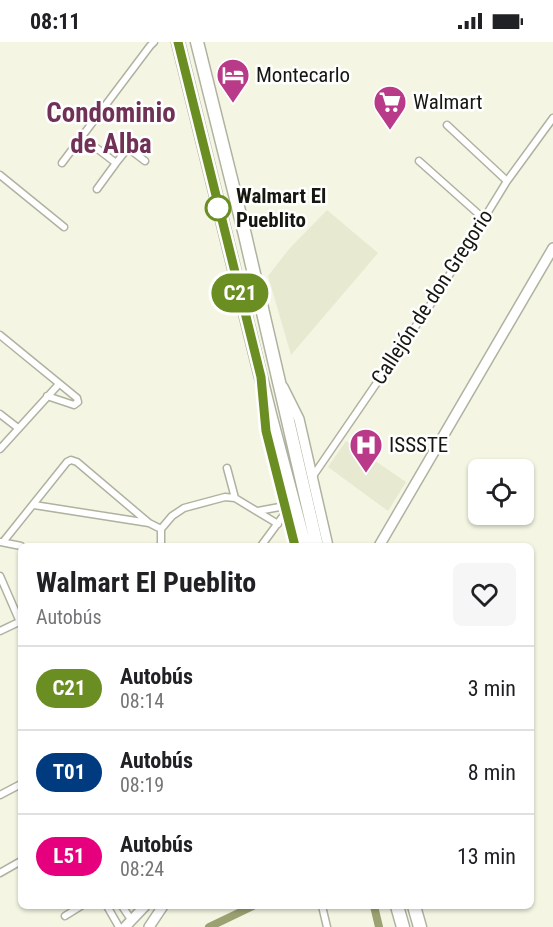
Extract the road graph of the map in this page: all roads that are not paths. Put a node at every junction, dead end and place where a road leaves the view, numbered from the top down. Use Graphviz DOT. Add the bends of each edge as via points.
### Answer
graph roads {
  1 [pos="154,42"];
  2 [pos="178,42"];
  3 [pos="197,42"];
  4 [pos="553,118"];
  5 [pos="447,125"];
  6 [pos="82,137"];
  7 [pos="145,161"];
  8 [pos="419,161"];
  9 [pos="62,163"];
  10 [pos="116,163"];
  11 [pos="0,175"];
  12 [pos="507,181"];
  13 [pos="97,189"];
  14 [pos="483,218"];
  15 [pos="64,227"];
  16 [pos="553,248"];
  17 [pos="0,334"];
  18 [pos="277,374"];
  19 [pos="261,377"];
  20 [pos="59,384"];
  21 [pos="47,396"];
  22 [pos="0,414"];
  23 [pos="18,428"];
  24 [pos="0,449"];
  25 [pos="227,468"];
  26 [pos="312,477"];
  27 [pos="235,498"];
  28 [pos="34,505"];
  29 [pos="286,509"];
  30 [pos="257,511"];
  31 [pos="149,523"];
  32 [pos="278,524"];
  33 [pos="161,530"];
  34 [pos="385,534"];
  35 [pos="1,542"];
  36 [pos="161,543"];
  37 [pos="263,543"];
  38 [pos="294,543"];
  39 [pos="304,543"];
  40 [pos="324,543"];
  41 [pos="324,543"];
  42 [pos="374,543"];
  43 [pos="380,543"];
  44 [pos="18,545"];
  45 [pos="0,576"];
  46 [pos="18,616"];
  47 [pos="18,622"];
  48 [pos="0,631"];
  49 [pos="18,786"];
  50 [pos="0,795"];
  51 [pos="18,863"];
  52 [pos="0,873"];
  53 [pos="76,909"];
  54 [pos="109,909"];
  55 [pos="123,909"];
  56 [pos="142,909"];
  57 [pos="161,909"];
  58 [pos="323,909"];
  59 [pos="398,909"];
  60 [pos="415,909"];
  61 [pos="65,916"];
  62 [pos="128,924"];
  63 [pos="119,927"];
  64 [pos="149,927"];
  65 [pos="327,927"];
  66 [pos="403,927"];
  67 [pos="420,927"];
  1 -- 6 [label="street"];
  2 -- 19 [label="highway"];
  3 -- 18 [label="highway"];
  4 -- 12 [label="street, Callejón de don Gregorio"];
  5 -- 12 [label="street"];
  6 -- 9 [label="street"];
  6 -- 10 [label="street"];
  7 -- 10 [label="street" via="128,148"];
  8 -- 14 [label="street"];
  10 -- 13 [label="street"];
  11 -- 15 [label="street"];
  12 -- 14 [label="street, Callejón de don Gregorio"];
  14 -- 26 [label="street, Callejón de don Gregorio" via="437,295"];
  16 -- 34 [label="street"];
  17 -- 20 [label="street"];
  18 -- 26 [label="street" via="299,419"];
  18 -- 40 [label="highway"];
  19 -- 29 [label="street" via="266,431"];
  19 -- 39 [label="highway"];
  20 -- 21 [label="street"];
  20 -- 21 [label="street" via="78,402 74,405"];
  21 -- 23 [label="street"];
  22 -- 23 [label="street"];
  23 -- 24 [label="street"];
  25 -- 27 [label="street"];
  26 -- 41 [label="street"];
  27 -- 30 [label="street"];
  27 -- 33 [label="street" via="184,508"];
  28 -- 31 [label="street"];
  28 -- 31 [label="street" via="71,460"];
  28 -- 35 [label="street"];
  29 -- 30 [label="street"];
  29 -- 32 [label="street"];
  29 -- 38 [label="street"];
  30 -- 32 [label="street"];
  31 -- 33 [label="street"];
  32 -- 37 [label="street"];
  33 -- 36 [label="street"];
  34 -- 42 [label="street"];
  34 -- 43 [label="street"];
  35 -- 44 [label="street"];
  45 -- 46 [label="street"];
  47 -- 48 [label="street"];
  49 -- 50 [label="street"];
  51 -- 52 [label="street"];
  53 -- 61 [label="street"];
  54 -- 63 [label="street"];
  55 -- 62 [label="street"];
  56 -- 62 [label="street"];
  57 -- 64 [label="street"];
  58 -- 65 [label="street"];
  59 -- 66 [label="highway"];
  60 -- 67 [label="highway"];
}
